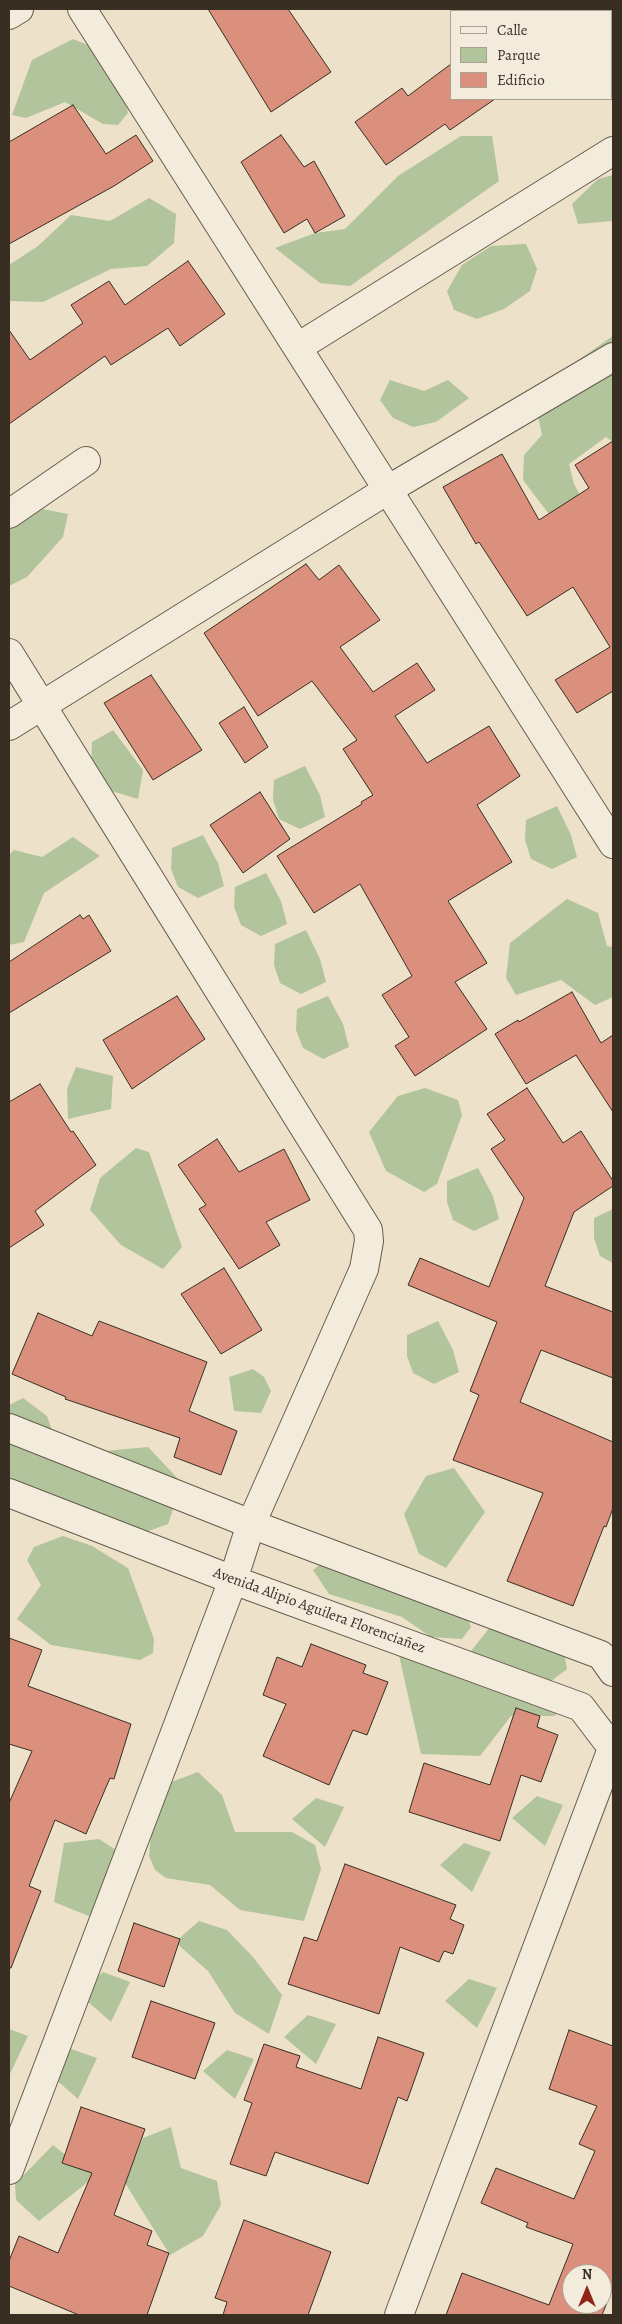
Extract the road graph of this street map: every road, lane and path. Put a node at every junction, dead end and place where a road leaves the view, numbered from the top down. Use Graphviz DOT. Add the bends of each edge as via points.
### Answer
graph roads {
  1 [pos="19,9"];
  2 [pos="82,9"];
  3 [pos="9,15"];
  4 [pos="613,151"];
  5 [pos="298,346"];
  6 [pos="613,357"];
  7 [pos="86,461"];
  8 [pos="389,489"];
  9 [pos="9,514"];
  10 [pos="9,653"];
  11 [pos="42,705"];
  12 [pos="9,726"];
  13 [pos="613,844"];
  14 [pos="9,1428"];
  15 [pos="9,1493"];
  16 [pos="251,1524"];
  17 [pos="233,1580"];
  18 [pos="613,1672"];
  19 [pos="613,1748"];
  20 [pos="9,2170"];
  21 [pos="399,2315"];
  1 -- 3 [label="street"];
  2 -- 5 [label="street"];
  4 -- 5 [label="street"];
  5 -- 8 [label="street"];
  6 -- 8 [label="street"];
  7 -- 9 [label="street"];
  8 -- 11 [label="street"];
  8 -- 13 [label="street"];
  10 -- 11 [label="street"];
  11 -- 12 [label="street"];
  11 -- 16 [label="street" via="368,1230 364,1269"];
  14 -- 16 [label="street"];
  15 -- 17 [label="street, Avenida Alipio Aguilera Florenciañez"];
  16 -- 17 [label="street"];
  16 -- 18 [label="street" via="601,1655"];
  17 -- 19 [label="street, Avenida Alipio Aguilera Florenciañez" via="581,1707"];
  17 -- 20 [label="street"];
  19 -- 21 [label="street"];
}
